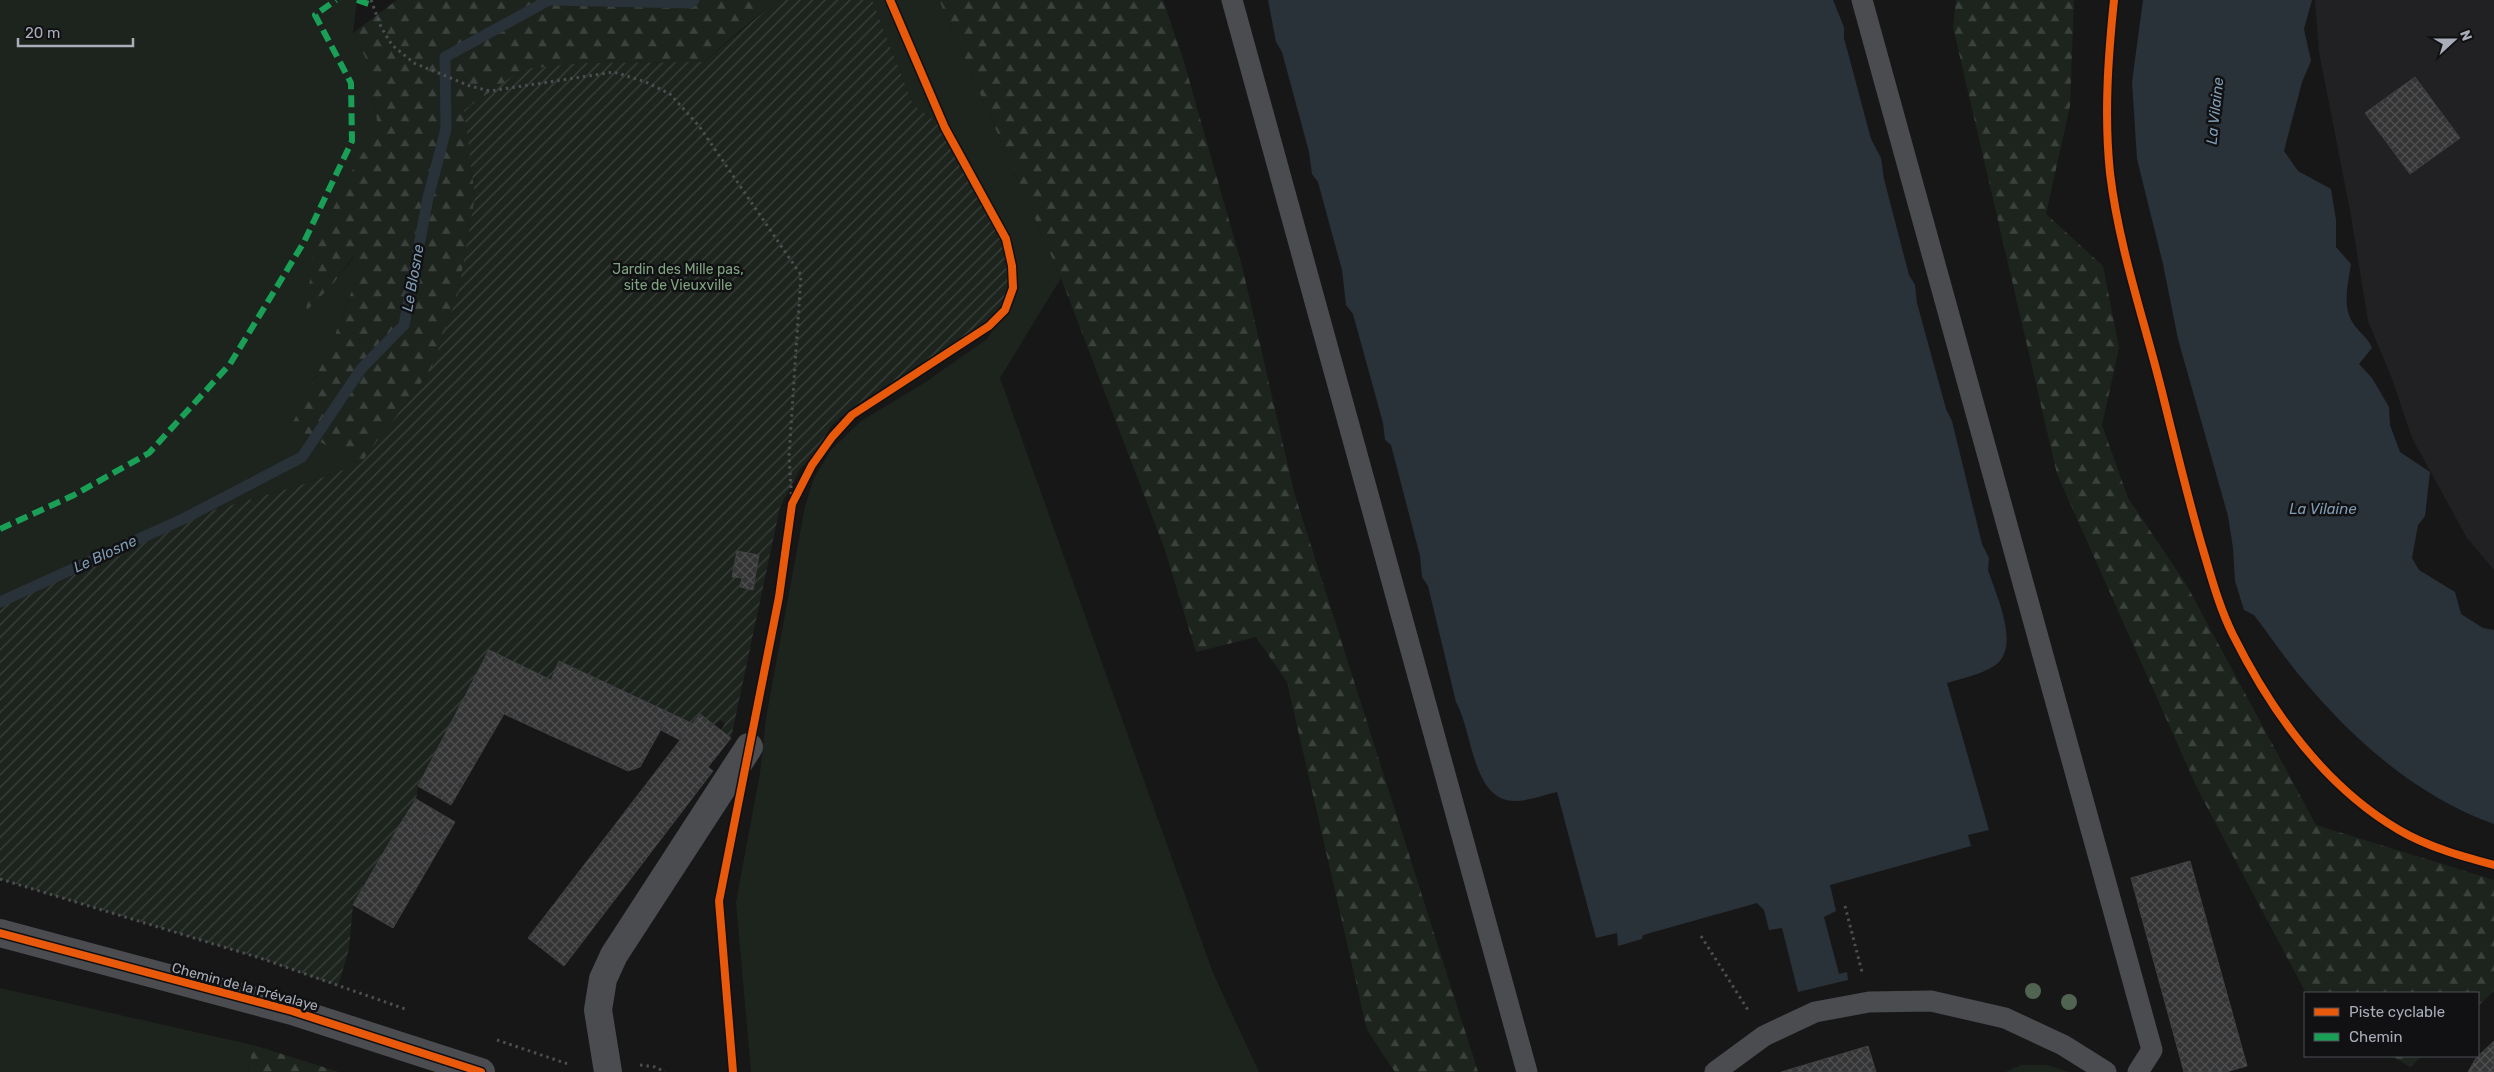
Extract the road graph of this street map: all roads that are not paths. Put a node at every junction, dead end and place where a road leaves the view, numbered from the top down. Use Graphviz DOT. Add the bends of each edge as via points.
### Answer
graph roads {
  1 [pos="1232,0"];
  2 [pos="1862,0"];
  3 [pos="749,747"];
  4 [pos="0,934"];
  5 [pos="608,1069"];
  6 [pos="481,1072"];
  7 [pos="1527,1072"];
  8 [pos="1716,1072"];
  9 [pos="2106,1072"];
  10 [pos="2138,1072"];
  1 -- 7 [label="lane"];
  2 -- 10 [label="lane" via="2152,1050"];
  3 -- 5 [label="street" via="614,955 603,979 598,1010"];
  4 -- 6 [label="street, Chemin de la Prévalaye" via="292,1011"];
  8 -- 9 [label="lane" via="1764,1036 1815,1012 1869,1002 1931,1002 2005,1018 2064,1045"];
}
